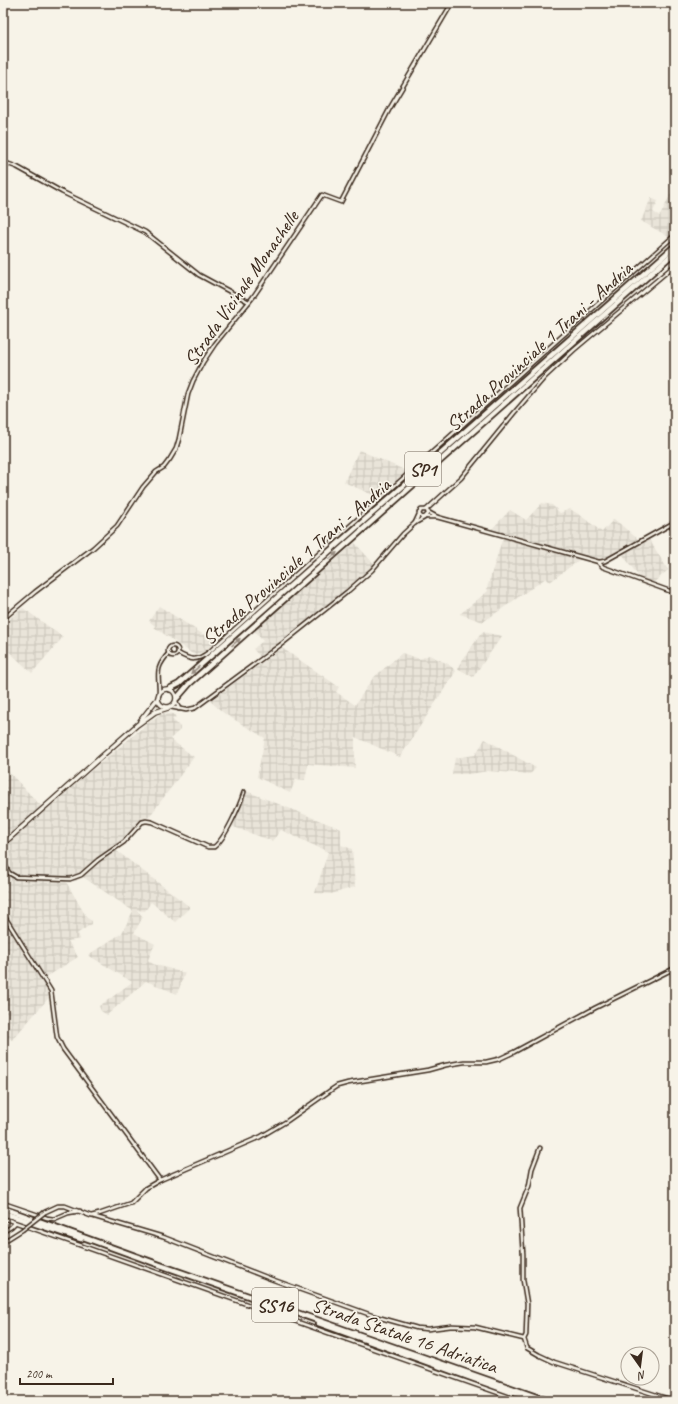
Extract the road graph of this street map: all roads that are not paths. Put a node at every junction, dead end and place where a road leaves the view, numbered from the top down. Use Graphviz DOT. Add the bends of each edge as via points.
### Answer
graph roads {
  1 [pos="452,3"];
  2 [pos="3,162"];
  3 [pos="675,235"];
  4 [pos="675,246"];
  5 [pos="675,252"];
  6 [pos="675,264"];
  7 [pos="249,302"];
  8 [pos="427,511"];
  9 [pos="419,513"];
  10 [pos="425,517"];
  11 [pos="437,517"];
  12 [pos="675,522"];
  13 [pos="415,523"];
  14 [pos="599,562"];
  15 [pos="675,593"];
  16 [pos="3,619"];
  17 [pos="169,653"];
  18 [pos="178,653"];
  19 [pos="169,689"];
  20 [pos="158,697"];
  21 [pos="176,699"];
  22 [pos="169,707"];
  23 [pos="179,710"];
  24 [pos="137,725"];
  25 [pos="244,792"];
  26 [pos="3,844"];
  27 [pos="3,861"];
  28 [pos="3,914"];
  29 [pos="675,968"];
  30 [pos="540,1148"];
  31 [pos="160,1180"];
  32 [pos="3,1203"];
  33 [pos="3,1208"];
  34 [pos="80,1211"];
  35 [pos="3,1213"];
  36 [pos="91,1216"];
  37 [pos="3,1218"];
  38 [pos="16,1223"];
  39 [pos="3,1232"];
  40 [pos="3,1242"];
  41 [pos="524,1339"];
  42 [pos="521,1401"];
  43 [pos="536,1401"];
  44 [pos="548,1401"];
  45 [pos="675,1401"];
  1 -- 7 [label="street, Strada Vicinale Monachelle" via="390,108 341,202 322,195"];
  2 -- 7 [label="street" via="145,232 200,275"];
  3 -- 18 [label="street" via="210,652 193,659"];
  4 -- 19 [label="highway, Strada Provinciale 1 Trani - Andria / SP1, one-way" via="179,684"];
  21 -- 5 [label="highway, Strada Provinciale 1 Trani - Andria / SP1, one-way" via="196,678"];
  6 -- 8 [label="street" via="545,377 461,478"];
  7 -- 16 [label="street, Strada Vicinale Monachelle" via="215,344 193,381 188,394 180,439 170,460 143,487 117,526"];
  8 -- 9 [label="street" via="422,510"];
  8 -- 10 [label="street"];
  8 -- 11 [label="street"];
  9 -- 10 [label="street"];
  9 -- 13 [label="street"];
  10 -- 11 [label="street"];
  10 -- 13 [label="street"];
  11 -- 14 [label="street"];
  12 -- 14 [label="street"];
  13 -- 23 [label="street" via="372,570 283,643 202,703 190,710"];
  14 -- 15 [label="street" via="603,567"];
  17 -- 18 [label="street" via="174,656"];
  17 -- 18 [label="street" via="169,648 173,646 178,648"];
  17 -- 20 [label="street" via="158,668"];
  19 -- 20 [label="main road, Strada Provinciale 1 Trani - Andria / SP1" via="163,690"];
  19 -- 21 [label="main road" via="174,692"];
  20 -- 22 [label="main road" via="160,704"];
  20 -- 24 [label="main road, Strada Provinciale 1 Trani - Andria / SP1"];
  21 -- 22 [label="main road, Strada Provinciale 1 Trani - Andria / SP1"];
  21 -- 23 [label="street"];
  22 -- 23 [label="street"];
  22 -- 24 [label="main road, Strada Provinciale 1 Trani - Andria / SP1" via="155,712"];
  24 -- 26 [label="main road, Strada Provinciale 1 Trani - Andria / SP1"];
  25 -- 27 [label="street" via="219,843 214,847 208,847 146,821 142,822 124,842 75,878 16,877 9,873"];
  28 -- 31 [label="street" via="50,991 57,1037 63,1049"];
  29 -- 31 [label="street" via="499,1059 464,1062 336,1086 260,1137"];
  30 -- 41 [label="street" via="532,1169 530,1186 520,1208 523,1280 527,1304"];
  31 -- 36 [label="street" via="146,1188 131,1203"];
  32 -- 34 [label="street" via="54,1219"];
  33 -- 44 [label="highway, Strada Statale 16 Adriatica / SS16"];
  34 -- 36 [label="street"];
  34 -- 40 [label="street, bridge" via="58,1206 45,1212"];
  35 -- 43 [label="highway, Strada Statale 16 Adriatica / SS16"];
  36 -- 41 [label="street" via="163,1237 374,1316 417,1328 475,1328"];
  37 -- 38 [label="street"];
  38 -- 39 [label="street"];
  38 -- 42 [label="street"];
  41 -- 45 [label="street" via="527,1348 554,1362"];
}
